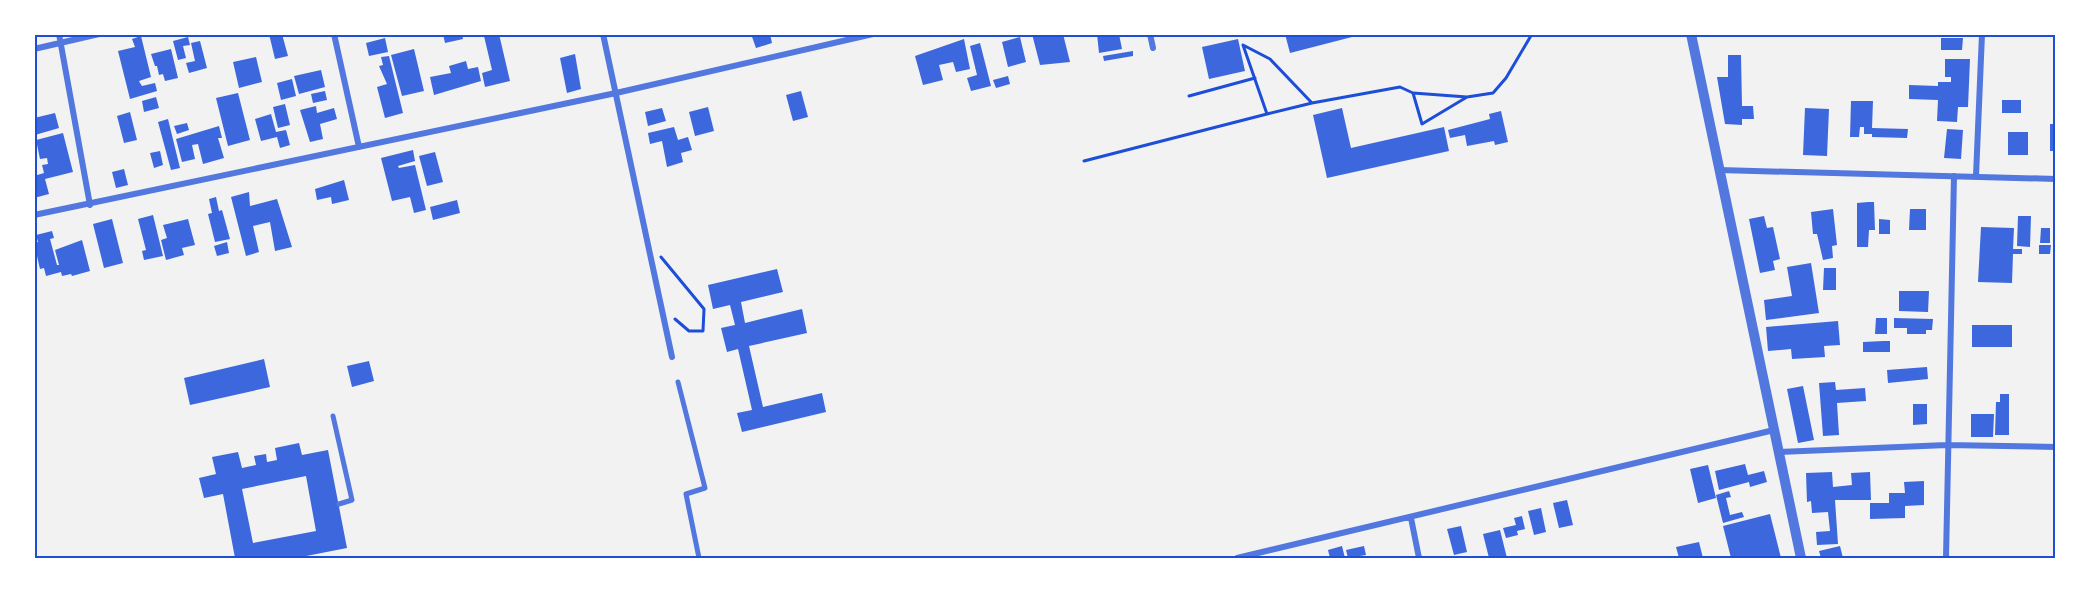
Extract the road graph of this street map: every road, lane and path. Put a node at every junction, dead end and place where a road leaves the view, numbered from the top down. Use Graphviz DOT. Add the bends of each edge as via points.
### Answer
graph roads {
  1 [pos="59,34"];
  2 [pos="99,34"];
  3 [pos="334,34"];
  4 [pos="603,34"];
  5 [pos="873,34"];
  6 [pos="1150,34"];
  7 [pos="1532,34"];
  8 [pos="1691,34"];
  9 [pos="1982,34"];
  10 [pos="61,43"];
  11 [pos="1153,48"];
  12 [pos="34,50"];
  13 [pos="1255,78"];
  14 [pos="616,93"];
  15 [pos="1413,93"];
  16 [pos="1189,96"];
  17 [pos="1467,97"];
  18 [pos="1312,103"];
  19 [pos="1267,114"];
  20 [pos="359,147"];
  21 [pos="1084,161"];
  22 [pos="1719,170"];
  23 [pos="1954,176"];
  24 [pos="1976,176"];
  25 [pos="2055,179"];
  26 [pos="90,205"];
  27 [pos="34,215"];
  28 [pos="647,240"];
  29 [pos="673,317"];
  30 [pos="672,357"];
  31 [pos="678,382"];
  32 [pos="333,416"];
  33 [pos="1774,430"];
  34 [pos="1947,445"];
  35 [pos="2055,447"];
  36 [pos="1779,452"];
  37 [pos="339,504"];
  38 [pos="1411,518"];
  39 [pos="699,558"];
  40 [pos="1237,558"];
  41 [pos="1419,558"];
  42 [pos="1801,558"];
  43 [pos="1946,558"];
  1 -- 10 [label="street"];
  2 -- 10 [label="street"];
  3 -- 20 [label="street"];
  4 -- 14 [label="street"];
  5 -- 14 [label="street"];
  6 -- 11 [label="street"];
  7 -- 17 [label="path" via="1493,93"];
  8 -- 22 [label="street"];
  9 -- 24 [label="street"];
  10 -- 12 [label="street"];
  10 -- 26 [label="street"];
  13 -- 16 [label="path"];
  13 -- 18 [label="path" via="1244,45 1270,59"];
  13 -- 19 [label="path"];
  14 -- 20 [label="street"];
  14 -- 28 [label="street"];
  15 -- 17 [label="path"];
  15 -- 17 [label="path" via="1422,124"];
  15 -- 18 [label="path" via="1400,87"];
  18 -- 19 [label="path"];
  19 -- 21 [label="path"];
  20 -- 26 [label="street"];
  22 -- 23 [label="street"];
  22 -- 33 [label="street"];
  23 -- 24 [label="street"];
  23 -- 34 [label="street"];
  24 -- 25 [label="street"];
  26 -- 27 [label="street"];
  28 -- 29 [label="path" via="704,309 704,331 689,331"];
  28 -- 30 [label="street"];
  31 -- 39 [label="street" via="705,488 686,494"];
  32 -- 37 [label="street" via="352,501"];
  33 -- 36 [label="street"];
  33 -- 38 [label="street"];
  34 -- 35 [label="street"];
  34 -- 36 [label="street"];
  34 -- 43 [label="street"];
  36 -- 42 [label="street"];
  38 -- 40 [label="street"];
  38 -- 41 [label="street"];
}
